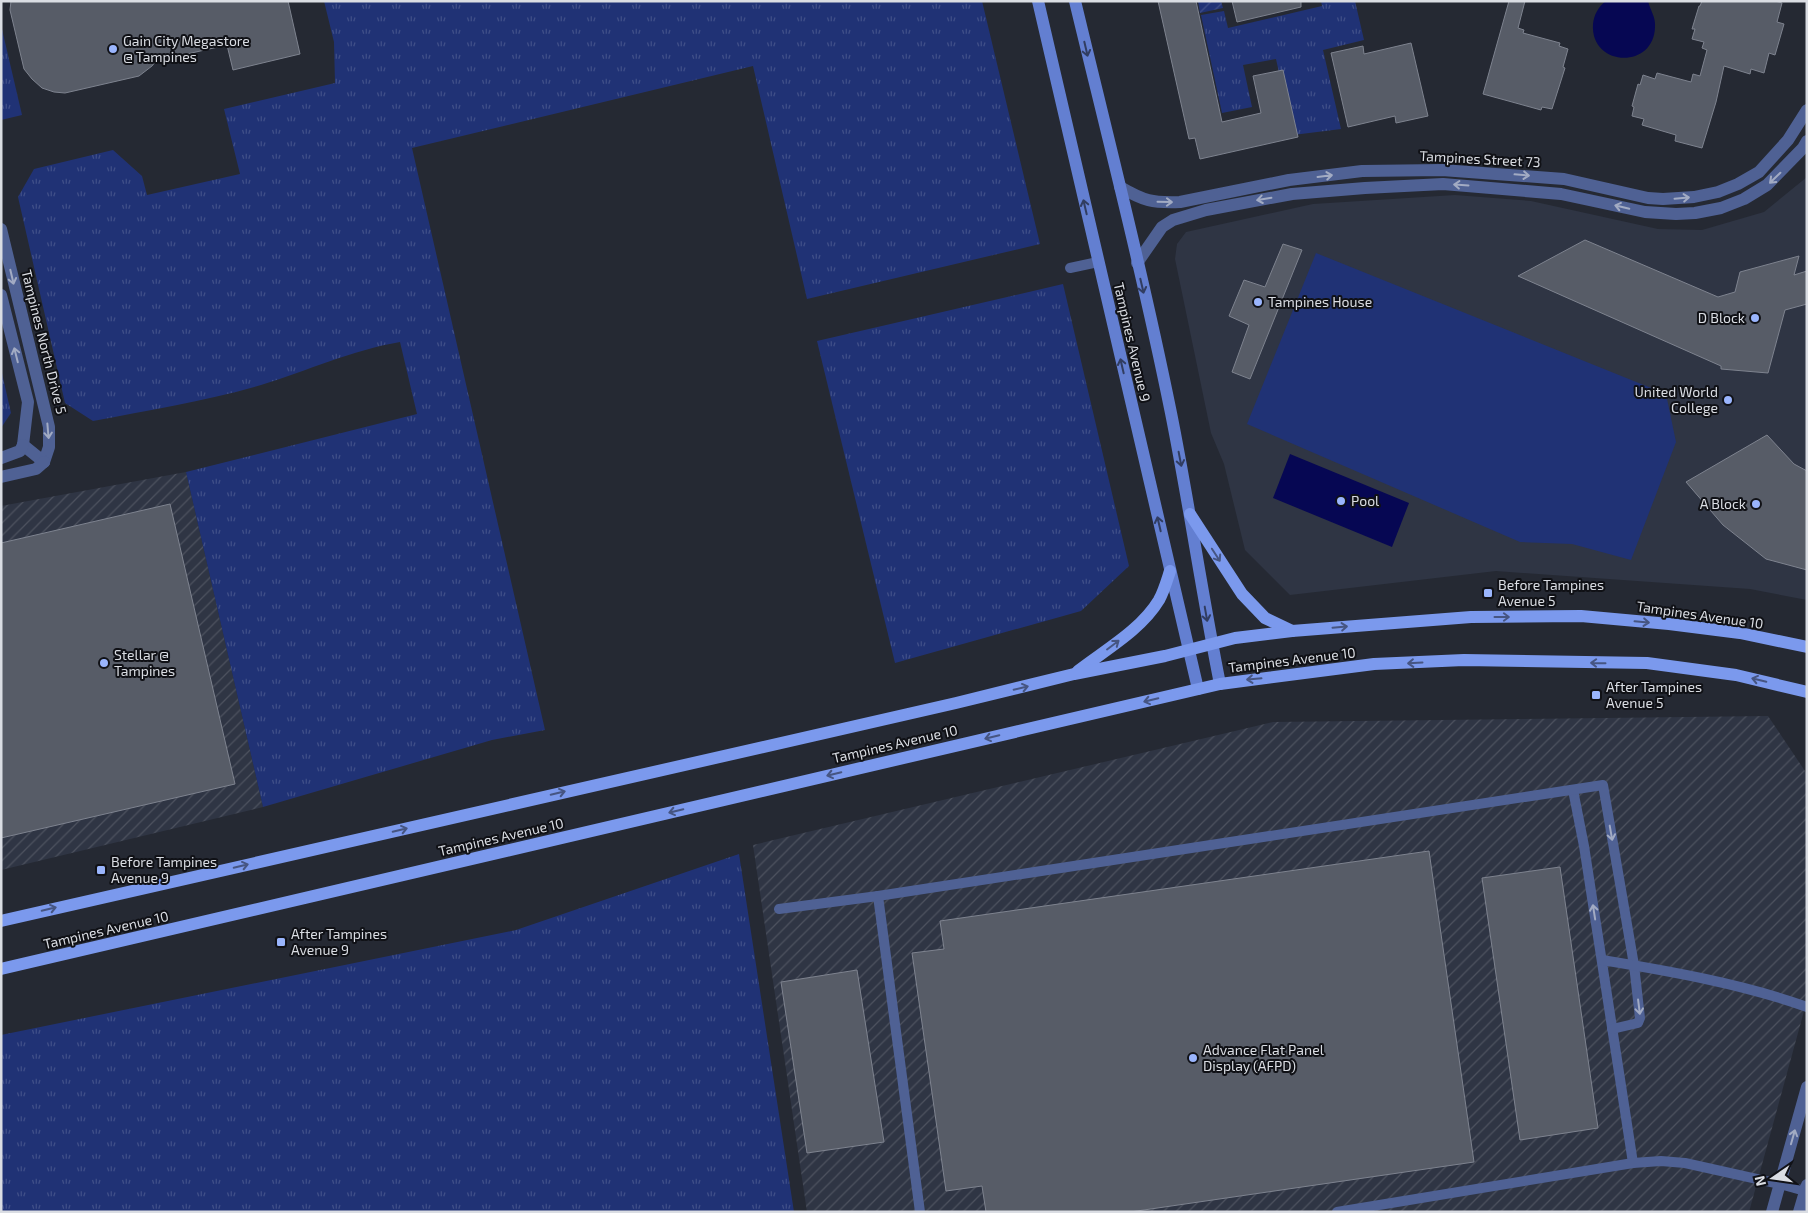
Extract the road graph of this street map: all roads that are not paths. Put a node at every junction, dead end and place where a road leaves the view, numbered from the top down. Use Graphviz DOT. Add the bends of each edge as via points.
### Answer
graph roads {
  1 [pos="1038,1"];
  2 [pos="1075,1"];
  3 [pos="1807,110"];
  4 [pos="1807,141"];
  5 [pos="1120,187"];
  6 [pos="1,229"];
  7 [pos="1098,262"];
  8 [pos="1137,263"];
  9 [pos="1070,268"];
  10 [pos="1,295"];
  11 [pos="23,445"];
  12 [pos="1,458"];
  13 [pos="44,462"];
  14 [pos="1,477"];
  15 [pos="1190,514"];
  16 [pos="1170,571"];
  17 [pos="1292,631"];
  18 [pos="1212,644"];
  19 [pos="1807,647"];
  20 [pos="1188,649"];
  21 [pos="1074,674"];
  22 [pos="1220,684"];
  23 [pos="1198,688"];
  24 [pos="1807,692"];
  25 [pos="1573,790"];
  26 [pos="878,896"];
  27 [pos="779,909"];
  28 [pos="1,921"];
  29 [pos="1602,960"];
  30 [pos="1634,965"];
  31 [pos="1,970"];
  32 [pos="1807,1008"];
  33 [pos="1612,1029"];
  34 [pos="1807,1087"];
  35 [pos="1633,1163"];
  36 [pos="1780,1184"];
  37 [pos="1806,1188"];
  38 [pos="920,1212"];
  39 [pos="1337,1212"];
  40 [pos="1772,1212"];
  41 [pos="1799,1212"];
  7 -- 1 [label="main road, Tampines Avenue 9, one-way"];
  2 -- 5 [label="main road, Tampines Avenue 9, one-way"];
  5 -- 3 [label="street, Tampines Street 73, one-way" via="1143,200 1180,202 1289,180 1362,171 1442,170 1564,179 1648,198 1694,197 1718,192 1759,172 1788,140"];
  4 -- 8 [label="street, Tampines Street 73, one-way" via="1767,185 1721,208 1695,213 1645,212 1561,194 1442,184 1292,194 1206,210 1173,220 1162,227"];
  5 -- 8 [label="main road, Tampines Avenue 9"];
  6 -- 13 [label="street, Tampines North Drive 5, one-way" via="49,427 49,447"];
  7 -- 9 [label="lane"];
  16 -- 7 [label="main road, Tampines Avenue 9, one-way"];
  8 -- 15 [label="main road, Tampines Avenue 9, one-way"];
  11 -- 10 [label="street, one-way" via="28,402"];
  11 -- 12 [label="street" via="20,451"];
  11 -- 13 [label="street"];
  13 -- 14 [label="street" via="36,469"];
  15 -- 17 [label="main road, one-way" via="1242,594 1265,618"];
  15 -- 18 [label="main road, Tampines Avenue 9, one-way"];
  16 -- 20 [label="main road, Tampines Avenue 9"];
  21 -- 16 [label="main road, one-way" via="1147,616 1159,599"];
  17 -- 18 [label="main road, Tampines Avenue 10"];
  17 -- 19 [label="main road, Tampines Avenue 10, one-way" via="1471,617 1581,616 1740,633"];
  18 -- 20 [label="main road, Tampines Avenue 10"];
  18 -- 22 [label="main road, Tampines Avenue 9"];
  20 -- 21 [label="main road, Tampines Avenue 10"];
  20 -- 23 [label="main road, Tampines Avenue 9"];
  28 -- 21 [label="main road, Tampines Avenue 10, one-way"];
  22 -- 23 [label="main road, Tampines Avenue 10"];
  24 -- 22 [label="main road, Tampines Avenue 10, one-way" via="1736,675 1647,664 1483,661 1374,664"];
  23 -- 31 [label="main road, Tampines Avenue 10, one-way"];
  25 -- 26 [label="lane"];
  29 -- 25 [label="lane, one-way"];
  25 -- 30 [label="lane, one-way" via="1603,785"];
  26 -- 27 [label="lane"];
  26 -- 38 [label="lane"];
  29 -- 30 [label="lane"];
  29 -- 33 [label="lane"];
  30 -- 32 [label="lane" via="1776,996"];
  30 -- 33 [label="lane, one-way" via="1640,1018 1635,1025"];
  33 -- 35 [label="lane"];
  36 -- 34 [label="street, one-way"];
  35 -- 36 [label="lane" via="1661,1161 1685,1164"];
  35 -- 39 [label="lane"];
  36 -- 37 [label="lane"];
  36 -- 40 [label="street"];
  37 -- 41 [label="street"];
}
